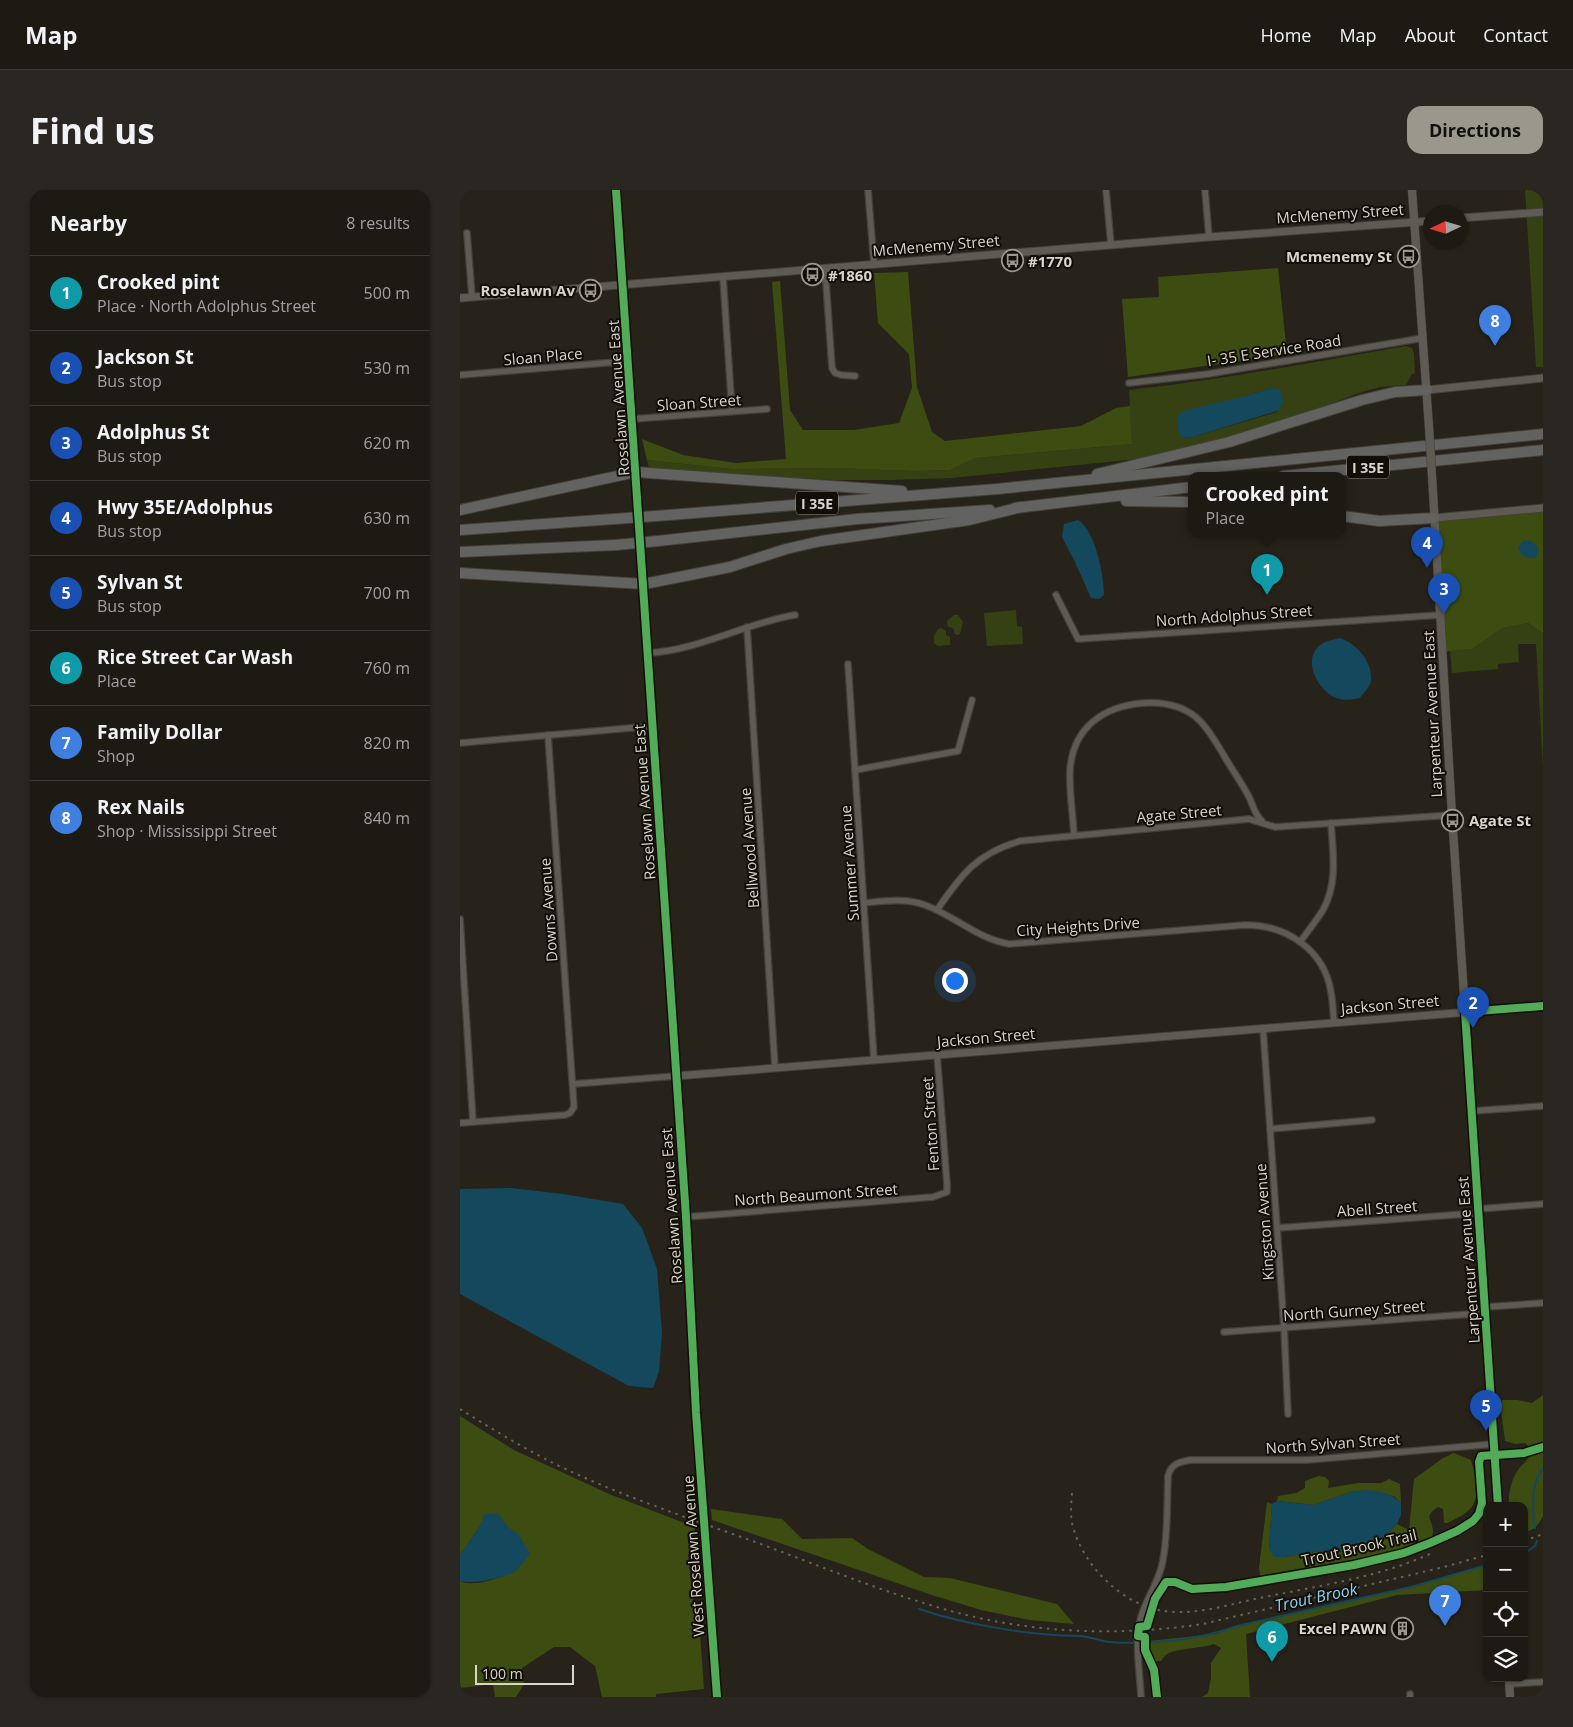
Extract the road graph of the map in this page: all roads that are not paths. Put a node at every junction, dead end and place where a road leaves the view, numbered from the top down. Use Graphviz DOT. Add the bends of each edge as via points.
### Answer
graph roads {
  1 [pos="616,190"];
  2 [pos="868,190"];
  3 [pos="1106,190"];
  4 [pos="1206,190"];
  5 [pos="1412,190"];
  6 [pos="1543,212"];
  7 [pos="1468,217"];
  8 [pos="1423,221"];
  9 [pos="1415,222"];
  10 [pos="467,233"];
  11 [pos="1209,237"];
  12 [pos="1111,245"];
  13 [pos="874,264"];
  14 [pos="825,268"];
  15 [pos="723,277"];
  16 [pos="624,284"];
  17 [pos="472,297"];
  18 [pos="460,298"];
  19 [pos="1423,338"];
  20 [pos="629,361"];
  21 [pos="460,375"];
  22 [pos="855,376"];
  23 [pos="1543,378"];
  24 [pos="1129,384"];
  25 [pos="1427,390"];
  26 [pos="767,409"];
  27 [pos="732,411"];
  28 [pos="633,419"];
  29 [pos="1543,434"];
  30 [pos="1543,450"];
  31 [pos="636,472"];
  32 [pos="1323,472"];
  33 [pos="1058,483"];
  34 [pos="1188,487"];
  35 [pos="935,494"];
  36 [pos="1085,500"];
  37 [pos="1188,502"];
  38 [pos="1021,508"];
  39 [pos="1543,508"];
  40 [pos="460,510"];
  41 [pos="1346,517"];
  42 [pos="1434,518"];
  43 [pos="460,530"];
  44 [pos="460,552"];
  45 [pos="460,573"];
  46 [pos="644,584"];
  47 [pos="1056,595"];
  48 [pos="795,615"];
  49 [pos="1440,615"];
  50 [pos="747,627"];
  51 [pos="648,653"];
  52 [pos="848,664"];
  53 [pos="972,700"];
  54 [pos="653,726"];
  55 [pos="548,735"];
  56 [pos="460,742"];
  57 [pos="855,770"];
  58 [pos="1452,815"];
  59 [pos="1263,823"];
  60 [pos="1331,823"];
  61 [pos="1074,835"];
  62 [pos="864,903"];
  63 [pos="937,910"];
  64 [pos="460,919"];
  65 [pos="1300,942"];
  66 [pos="1543,1006"];
  67 [pos="1465,1012"];
  68 [pos="1334,1022"];
  69 [pos="1263,1028"];
  70 [pos="937,1054"];
  71 [pos="874,1060"];
  72 [pos="775,1068"];
  73 [pos="676,1076"];
  74 [pos="572,1084"];
  75 [pos="1543,1106"];
  76 [pos="1472,1111"];
  77 [pos="1372,1120"];
  78 [pos="474,1122"];
  79 [pos="460,1123"];
  80 [pos="1270,1129"];
  81 [pos="947,1192"];
  82 [pos="1543,1204"];
  83 [pos="1478,1211"];
  84 [pos="686,1216"];
  85 [pos="1277,1228"];
  86 [pos="1543,1303"];
  87 [pos="1485,1310"];
  88 [pos="1284,1327"];
  89 [pos="1224,1332"];
  90 [pos="696,1413"];
  91 [pos="1288,1414"];
  92 [pos="1494,1444"];
  93 [pos="1498,1502"];
  94 [pos="1509,1682"];
  95 [pos="1528,1682"];
  96 [pos="1543,1682"];
  97 [pos="717,1697"];
  98 [pos="1142,1697"];
  99 [pos="1510,1697"];
  1 -- 16 [label="street, Roselawn Avenue East"];
  2 -- 13 [label="street"];
  3 -- 12 [label="street"];
  4 -- 11 [label="street"];
  5 -- 9 [label="main road, Larpenteur Avenue East"];
  6 -- 7 [label="street"];
  8 -- 9 [label="street, McMenemy Street"];
  9 -- 11 [label="street, McMenemy Street"];
  9 -- 19 [label="main road, Larpenteur Avenue East"];
  10 -- 17 [label="street"];
  11 -- 12 [label="street, McMenemy Street"];
  12 -- 13 [label="street, McMenemy Street"];
  13 -- 14 [label="street, McMenemy Street"];
  14 -- 15 [label="street, McMenemy Street"];
  14 -- 22 [label="street" via="832,368 840,375"];
  15 -- 16 [label="street, McMenemy Street"];
  15 -- 27 [label="street"];
  16 -- 17 [label="street, McMenemy Street"];
  16 -- 20 [label="street, Roselawn Avenue East"];
  17 -- 18 [label="street, McMenemy Street"];
  19 -- 24 [label="street, I- 35 E Service Road"];
  19 -- 25 [label="main road, Larpenteur Avenue East"];
  20 -- 21 [label="street, Sloan Place"];
  20 -- 28 [label="street, Roselawn Avenue East"];
  23 -- 25 [label="street"];
  25 -- 33 [label="highway" via="1395,392 1362,400 1228,442"];
  25 -- 42 [label="main road, Larpenteur Avenue East, bridge"];
  26 -- 27 [label="street, Sloan Street"];
  27 -- 28 [label="street, Sloan Street"];
  28 -- 31 [label="street, Roselawn Avenue East"];
  29 -- 33 [label="highway, I 35E"];
  30 -- 32 [label="highway, I 35E"];
  31 -- 35 [label="highway"];
  31 -- 40 [label="highway"];
  31 -- 46 [label="street, Roselawn Avenue East"];
  33 -- 35 [label="highway, I 35E"];
  34 -- 36 [label="highway, I 35E"];
  35 -- 43 [label="highway, I 35E, bridge"];
  36 -- 37 [label="highway"];
  36 -- 38 [label="highway, I 35E"];
  38 -- 44 [label="highway, I 35E, bridge" via="857,519 616,545"];
  38 -- 46 [label="highway" via="969,520 821,541 730,567"];
  39 -- 42 [label="street"];
  41 -- 42 [label="highway" via="1379,521"];
  42 -- 49 [label="main road, Larpenteur Avenue East"];
  45 -- 46 [label="highway"];
  46 -- 51 [label="street, Roselawn Avenue East"];
  47 -- 49 [label="street, North Adolphus Street" via="1078,638"];
  48 -- 50 [label="street"];
  49 -- 58 [label="main road, Larpenteur Avenue East"];
  50 -- 51 [label="street" via="678,650"];
  50 -- 72 [label="street, Bellwood Avenue"];
  51 -- 54 [label="street, Roselawn Avenue East"];
  52 -- 57 [label="street, Summer Avenue"];
  53 -- 57 [label="street" via="958,751"];
  54 -- 55 [label="street"];
  54 -- 73 [label="street, Roselawn Avenue East"];
  55 -- 56 [label="street"];
  55 -- 74 [label="street, Downs Avenue"];
  57 -- 62 [label="street, Summer Avenue"];
  58 -- 60 [label="street, Agate Street"];
  58 -- 67 [label="main road, Larpenteur Avenue East"];
  59 -- 60 [label="street, Agate Street" via="1275,827"];
  59 -- 61 [label="street, Agate Street" via="1249,819"];
  59 -- 61 [label="street" via="1199,720 1170,704 1149,703 1124,705 1104,713 1089,725 1078,741 1070,771"];
  60 -- 65 [label="street" via="1332,888 1323,910"];
  61 -- 63 [label="street, Agate Street" via="1020,841 995,850 966,870"];
  62 -- 63 [label="street, City Heights Drive" via="903,900"];
  62 -- 71 [label="street, Summer Avenue"];
  63 -- 65 [label="street, City Heights Drive" via="985,938 1009,944 1244,925 1269,927"];
  64 -- 78 [label="street"];
  65 -- 68 [label="street" via="1317,959 1328,979"];
  66 -- 67 [label="street, Jackson Street"];
  67 -- 68 [label="street, Jackson Street"];
  67 -- 76 [label="main road, Larpenteur Avenue East"];
  68 -- 69 [label="street, Jackson Street"];
  69 -- 70 [label="street, Jackson Street"];
  69 -- 80 [label="street, Kingston Avenue"];
  70 -- 71 [label="street, Jackson Street"];
  70 -- 81 [label="street, Fenton Street"];
  71 -- 72 [label="street, Jackson Street"];
  72 -- 73 [label="street, Jackson Street"];
  73 -- 74 [label="street, Jackson Street"];
  73 -- 84 [label="street, Roselawn Avenue East"];
  74 -- 78 [label="street" via="574,1107 568,1114"];
  75 -- 76 [label="street"];
  76 -- 83 [label="main road, Larpenteur Avenue East"];
  77 -- 80 [label="street"];
  78 -- 79 [label="street"];
  80 -- 85 [label="street, Kingston Avenue"];
  81 -- 84 [label="street, North Beaumont Street" via="934,1197"];
  82 -- 83 [label="street, Abell Street"];
  83 -- 85 [label="street, Abell Street"];
  83 -- 87 [label="main road, Larpenteur Avenue East"];
  84 -- 90 [label="street, Roselawn Avenue East"];
  85 -- 88 [label="street, Kingston Avenue"];
  86 -- 87 [label="street, North Gurney Street"];
  87 -- 88 [label="street, North Gurney Street"];
  87 -- 92 [label="main road, Larpenteur Avenue East"];
  88 -- 89 [label="street, North Gurney Street"];
  88 -- 91 [label="street, Kingston Avenue"];
  90 -- 97 [label="street, West Roselawn Avenue, bridge"];
  92 -- 93 [label="main road, Larpenteur Avenue East"];
  92 -- 98 [label="street, North Sylvan Street" via="1307,1460 1190,1460 1174,1465 1168,1476 1163,1560 1139,1627"];
  94 -- 99 [label="main road"];
  95 -- 96 [label="street"];
}
